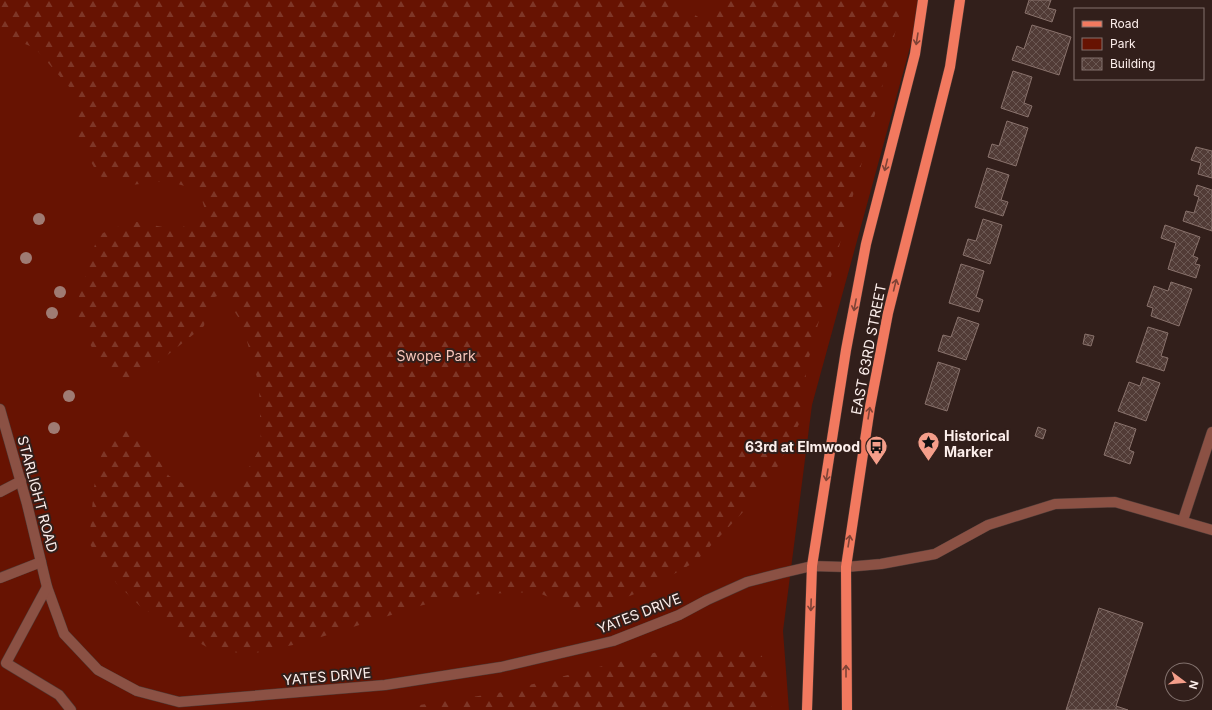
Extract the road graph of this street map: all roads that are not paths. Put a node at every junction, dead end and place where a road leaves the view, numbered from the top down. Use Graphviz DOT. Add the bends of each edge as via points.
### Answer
graph roads {
  1 [pos="923,0"];
  2 [pos="960,0"];
  3 [pos="0,409"];
  4 [pos="1212,432"];
  5 [pos="21,481"];
  6 [pos="0,492"];
  7 [pos="1183,520"];
  8 [pos="1212,530"];
  9 [pos="41,562"];
  10 [pos="812,566"];
  11 [pos="846,567"];
  12 [pos="0,578"];
  13 [pos="47,588"];
  14 [pos="71,710"];
  15 [pos="807,710"];
  16 [pos="847,710"];
  1 -- 10 [label="main road, EAST 63RD STREET, one-way" via="915,54 866,244 846,350"];
  11 -- 2 [label="main road, EAST 63RD STREET, one-way" via="870,407 888,313 950,67"];
  3 -- 5 [label="street, STARLIGHT ROAD"];
  4 -- 7 [label="street"];
  5 -- 6 [label="street"];
  5 -- 9 [label="street, STARLIGHT ROAD"];
  7 -- 8 [label="street, YATES DRIVE"];
  7 -- 11 [label="street, YATES DRIVE" via="1115,502 1055,504 988,524 935,554 881,564"];
  9 -- 12 [label="street"];
  9 -- 13 [label="street, STARLIGHT ROAD"];
  10 -- 11 [label="street, YATES DRIVE"];
  10 -- 13 [label="street, YATES DRIVE" via="747,582 679,615 613,641 501,667 385,685 179,702 137,692 98,670 64,634"];
  10 -- 15 [label="main road, EAST 63RD STREET, one-way"];
  16 -- 11 [label="main road, EAST 63RD STREET, one-way"];
  13 -- 14 [label="street" via="6,663 59,695"];
}
